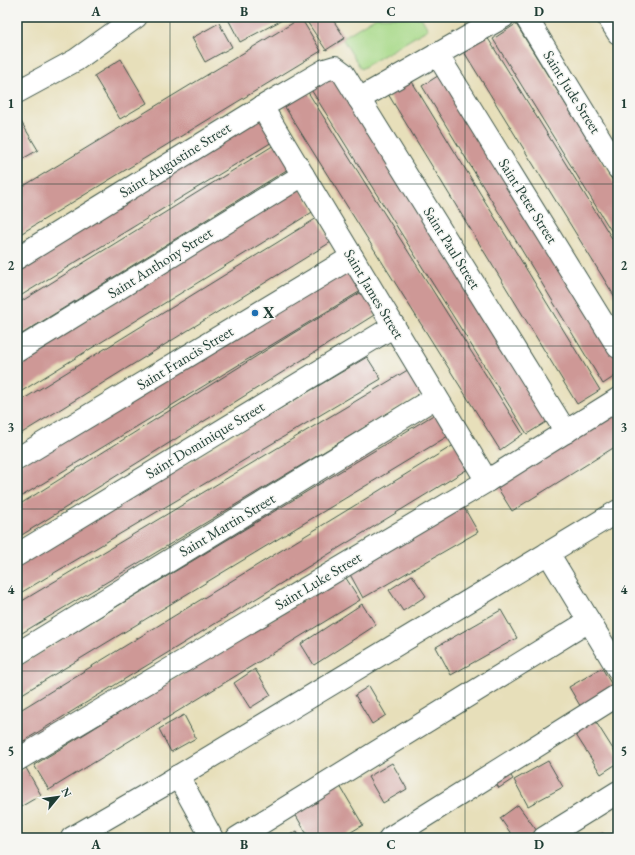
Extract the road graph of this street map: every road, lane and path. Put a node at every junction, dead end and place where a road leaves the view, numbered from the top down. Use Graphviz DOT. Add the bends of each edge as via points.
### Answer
graph roads {
  1 [pos="136,17"];
  2 [pos="503,17"];
  3 [pos="526,17"];
  4 [pos="608,17"];
  5 [pos="618,33"];
  6 [pos="437,54"];
  7 [pos="335,67"];
  8 [pos="17,92"];
  9 [pos="359,99"];
  10 [pos="262,107"];
  11 [pos="618,168"];
  12 [pos="303,175"];
  13 [pos="352,257"];
  14 [pos="17,258"];
  15 [pos="394,326"];
  16 [pos="618,347"];
  17 [pos="17,351"];
  18 [pos="436,397"];
  19 [pos="618,399"];
  20 [pos="566,432"];
  21 [pos="17,459"];
  22 [pos="487,481"];
  23 [pos="618,511"];
  24 [pos="548,553"];
  25 [pos="17,555"];
  26 [pos="589,621"];
  27 [pos="17,654"];
  28 [pos="618,669"];
  29 [pos="618,695"];
  30 [pos="17,760"];
  31 [pos="178,776"];
  32 [pos="618,792"];
  33 [pos="72,838"];
  34 [pos="212,838"];
  35 [pos="238,838"];
  36 [pos="390,838"];
  37 [pos="544,838"];
  1 -- 8 [label="street" via="76,60"];
  2 -- 6 [label="street"];
  3 -- 11 [label="street, Saint Jude Street"];
  4 -- 5 [label="street"];
  6 -- 9 [label="street"];
  6 -- 16 [label="street, Saint Peter Street"];
  7 -- 9 [label="street, Saint Paul Street" via="343,73"];
  7 -- 10 [label="street, Saint Augustine Street" via="325,70"];
  9 -- 20 [label="street, Saint Paul Street"];
  10 -- 12 [label="street, Saint James Street"];
  10 -- 14 [label="street, Saint Augustine Street"];
  12 -- 13 [label="street, Saint James Street"];
  12 -- 17 [label="street, Saint Anthony Street"];
  13 -- 15 [label="street, Saint James Street"];
  13 -- 21 [label="street, Saint Francis Street"];
  15 -- 18 [label="street, Saint James Street"];
  15 -- 25 [label="street, Saint Dominique Street"];
  18 -- 22 [label="street, Saint James Street"];
  18 -- 27 [label="street, Saint Martin Street"];
  19 -- 20 [label="street, Saint Luke Street"];
  20 -- 22 [label="street, Saint Luke Street"];
  22 -- 30 [label="street, Saint Luke Street"];
  23 -- 24 [label="street"];
  24 -- 26 [label="street"];
  24 -- 31 [label="street"];
  26 -- 28 [label="street"];
  26 -- 35 [label="street"];
  29 -- 36 [label="street"];
  31 -- 33 [label="street"];
  31 -- 34 [label="street"];
  32 -- 37 [label="street"];
}
